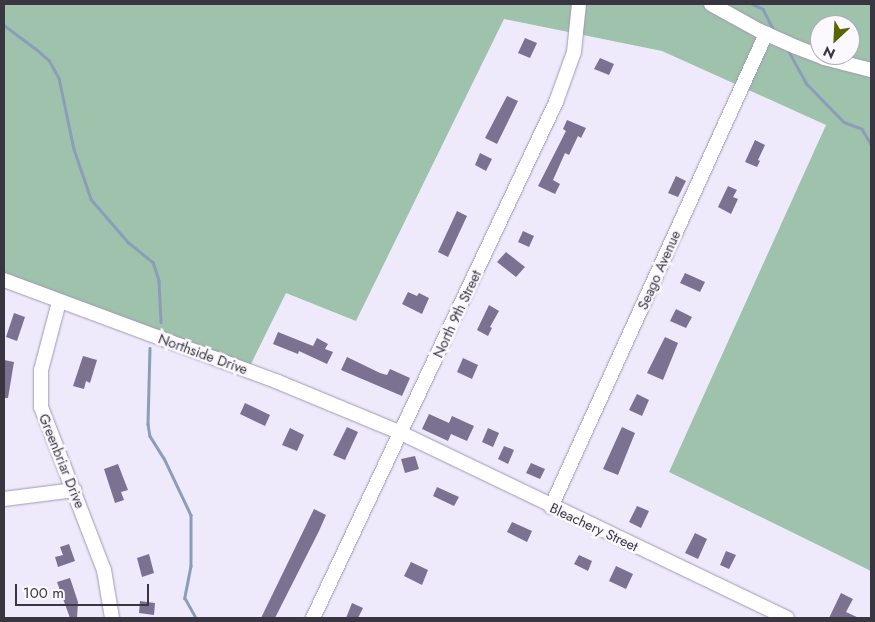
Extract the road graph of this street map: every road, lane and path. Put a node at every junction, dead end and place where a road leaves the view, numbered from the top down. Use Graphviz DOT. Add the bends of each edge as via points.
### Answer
graph roads {
  1 [pos="579,4"];
  2 [pos="711,4"];
  3 [pos="766,34"];
  4 [pos="871,70"];
  5 [pos="4,280"];
  6 [pos="59,302"];
  7 [pos="401,433"];
  8 [pos="74,490"];
  9 [pos="4,499"];
  10 [pos="551,507"];
  11 [pos="112,618"];
  12 [pos="312,618"];
  13 [pos="787,618"];
  1 -- 7 [label="street, North 9th Street" via="574,52 556,102"];
  2 -- 3 [label="street"];
  3 -- 4 [label="street" via="824,58"];
  3 -- 10 [label="street, Seago Avenue"];
  5 -- 6 [label="street, Northside Drive"];
  6 -- 7 [label="street, Northside Drive" via="278,382"];
  6 -- 8 [label="street, Greenbriar Drive" via="41,370 41,407"];
  7 -- 10 [label="street, Bleachery Street"];
  7 -- 12 [label="street, North 9th Street"];
  8 -- 9 [label="street"];
  8 -- 11 [label="street, Greenbriar Drive" via="104,570"];
  10 -- 13 [label="street, Bleachery Street"];
}
